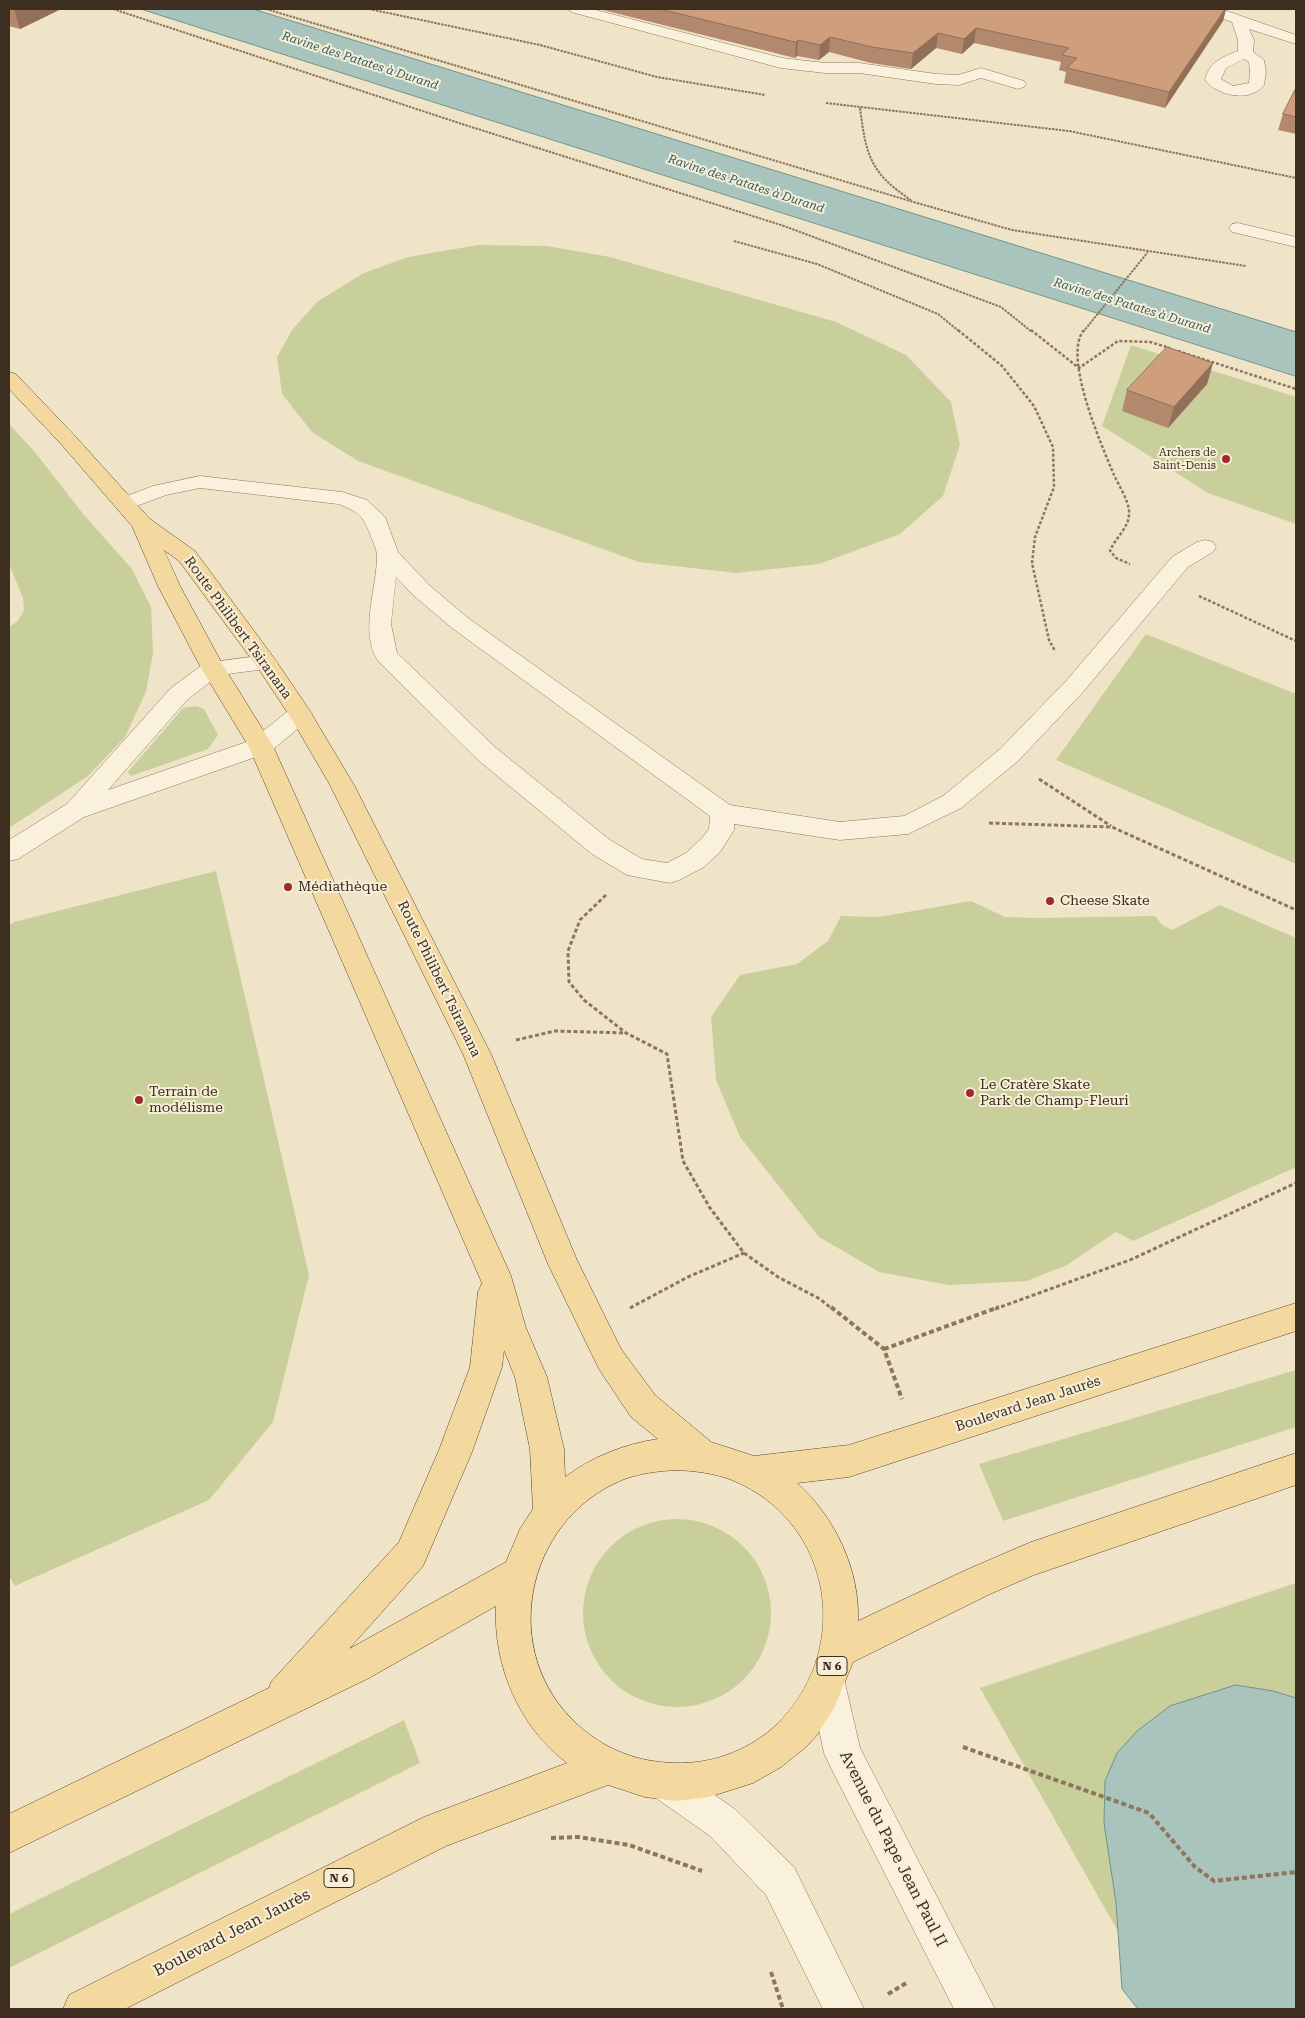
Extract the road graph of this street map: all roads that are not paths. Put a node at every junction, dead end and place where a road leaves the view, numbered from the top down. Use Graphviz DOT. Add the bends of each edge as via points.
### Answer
graph roads {
  1 [pos="576,9"];
  2 [pos="1208,9"];
  3 [pos="1238,19"];
  4 [pos="1296,40"];
  5 [pos="1246,54"];
  6 [pos="1018,84"];
  7 [pos="1238,228"];
  8 [pos="1296,242"];
  9 [pos="9,378"];
  10 [pos="126,504"];
  11 [pos="142,524"];
  12 [pos="1205,547"];
  13 [pos="388,554"];
  14 [pos="266,663"];
  15 [pos="213,668"];
  16 [pos="300,714"];
  17 [pos="261,746"];
  18 [pos="75,811"];
  19 [pos="723,813"];
  20 [pos="9,852"];
  21 [pos="496,1276"];
  22 [pos="1296,1317"];
  23 [pos="700,1453"];
  24 [pos="1296,1469"];
  25 [pos="756,1472"];
  26 [pos="550,1513"];
  27 [pos="520,1573"];
  28 [pos="832,1667"];
  29 [pos="274,1706"];
  30 [pos="605,1768"];
  31 [pos="669,1785"];
  32 [pos="9,1834"];
  33 [pos="83,2009"];
  34 [pos="844,2009"];
  35 [pos="975,2009"];
  1 -- 6 [label="street" via="781,63 858,68 936,79 959,80 982,74"];
  2 -- 3 [label="street"];
  3 -- 4 [label="street" via="1260,19"];
  3 -- 5 [label="street" via="1246,40"];
  7 -- 8 [label="street"];
  9 -- 10 [label="main road, Route Philibert Tsiranana"];
  10 -- 11 [label="main road, Route Philibert Tsiranana"];
  10 -- 13 [label="street" via="160,490 200,482 342,498 374,517"];
  11 -- 14 [label="main road, Route Philibert Tsiranana" via="187,556"];
  11 -- 15 [label="main road, Route Philibert Tsiranana" via="169,586"];
  12 -- 19 [label="street" via="1180,562 1075,686 1009,754 952,802 908,825 840,830"];
  13 -- 19 [label="street" via="421,590 460,623"];
  13 -- 19 [label="street" via="380,624 386,656 487,754 601,847 636,868 670,873 696,860 711,845 721,830"];
  14 -- 15 [label="street"];
  14 -- 16 [label="main road, Route Philibert Tsiranana"];
  15 -- 17 [label="main road, Route Philibert Tsiranana"];
  15 -- 18 [label="street" via="179,694"];
  16 -- 17 [label="street"];
  16 -- 23 [label="main road, Route Philibert Tsiranana" via="342,785 478,1054 562,1264 610,1359 643,1406"];
  17 -- 18 [label="street"];
  17 -- 21 [label="main road, Route Philibert Tsiranana"];
  18 -- 20 [label="street"];
  21 -- 26 [label="main road, Route Philibert Tsiranana" via="510,1328 533,1385 547,1449"];
  21 -- 29 [label="main road" via="486,1367 411,1554"];
  22 -- 25 [label="main road, Boulevard Jean Jaurès" via="848,1461"];
  23 -- 25 [label="main road, N 6" via="729,1460"];
  23 -- 26 [label="main road, N 6" via="658,1452 618,1462 581,1482"];
  24 -- 28 [label="main road, N 6" via="1031,1559 978,1582"];
  25 -- 28 [label="main road, N 6" via="795,1504 824,1547 839,1597"];
  26 -- 27 [label="main road, N 6" via="532,1541"];
  27 -- 29 [label="main road" via="356,1665"];
  27 -- 30 [label="main road, N 6" via="514,1628 527,1684 559,1733"];
  28 -- 31 [label="main road, N 6" via="804,1720 774,1753 725,1778"];
  28 -- 35 [label="street, Avenue du Pape Jean Paul II" via="843,1753"];
  29 -- 32 [label="main road"];
  30 -- 31 [label="main road, N 6" via="636,1780"];
  30 -- 33 [label="main road, Boulevard Jean Jaurès / N 6" via="436,1830"];
  31 -- 34 [label="street" via="724,1822 780,1881"];
}
